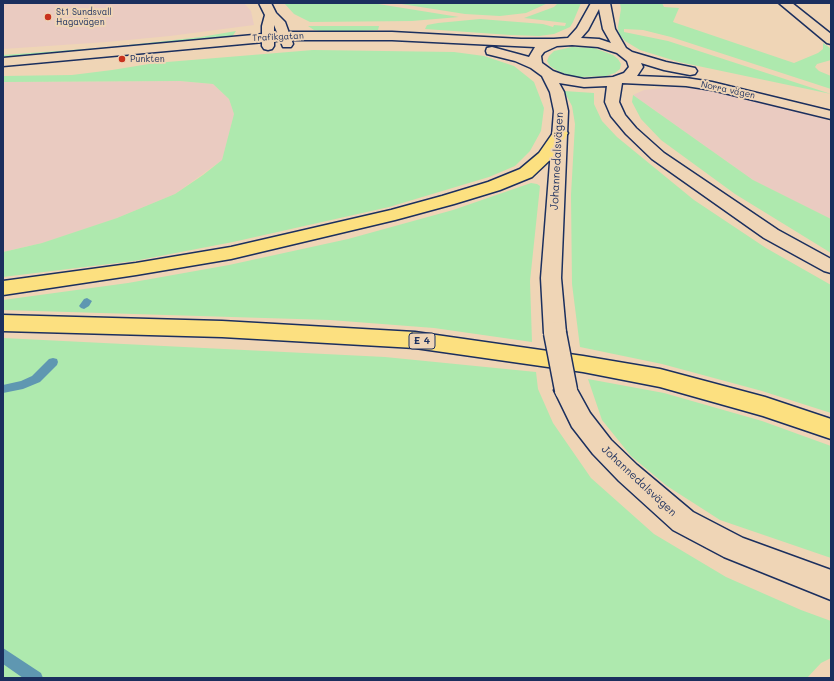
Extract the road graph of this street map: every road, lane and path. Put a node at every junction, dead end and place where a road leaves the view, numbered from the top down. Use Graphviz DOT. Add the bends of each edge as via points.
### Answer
graph roads {
  1 [pos="264,3"];
  2 [pos="597,3"];
  3 [pos="604,3"];
  4 [pos="785,3"];
  5 [pos="271,14"];
  6 [pos="286,40"];
  7 [pos="831,40"];
  8 [pos="572,41"];
  9 [pos="268,42"];
  10 [pos="554,43"];
  11 [pos="625,53"];
  12 [pos="3,62"];
  13 [pos="3,66"];
  14 [pos="542,69"];
  15 [pos="619,80"];
  16 [pos="831,103"];
  17 [pos="831,115"];
  18 [pos="560,133"];
  19 [pos="831,267"];
  20 [pos="3,288"];
  21 [pos="3,324"];
  22 [pos="831,429"];
  23 [pos="831,585"];
  1 -- 5 [label="main road"];
  2 -- 8 [label="main road" via="582,30"];
  3 -- 11 [label="main road" via="609,29"];
  4 -- 7 [label="main road"];
  5 -- 6 [label="main road" via="281,25"];
  5 -- 9 [label="main road"];
  6 -- 9 [label="main road, Trafikgatan"];
  6 -- 10 [label="main road, Trafikgatan" via="392,36"];
  6 -- 14 [label="main road, Trafikgatan" via="475,48 504,53"];
  8 -- 10 [label="main road, Trafikgatan"];
  8 -- 11 [label="main road, Norra vägen" via="599,43"];
  9 -- 12 [label="main road, Trafikgatan"];
  9 -- 13 [label="main road, Trafikgatan" via="37,66"];
  10 -- 14 [label="main road" via="540,49 535,56"];
  11 -- 15 [label="main road" via="636,67 632,73"];
  11 -- 16 [label="main road, Norra vägen" via="664,66"];
  14 -- 15 [label="main road, Trafikgatan" via="561,79 584,83"];
  14 -- 18 [label="main road, Johannedalsvägen" via="557,92 561,111"];
  15 -- 17 [label="main road, Norra vägen" via="706,85"];
  15 -- 19 [label="main road" via="612,102 618,116 658,156 771,234"];
  18 -- 20 [label="highway" via="545,156 526,173 448,200 231,253"];
  18 -- 23 [label="main road, Johannedalsvägen, bridge" via="551,278 555,333 566,390 581,420 602,447 683,522 734,548"];
  21 -- 22 [label="highway, E 4" via="222,329 415,340 583,364 660,378 765,407"];
}
